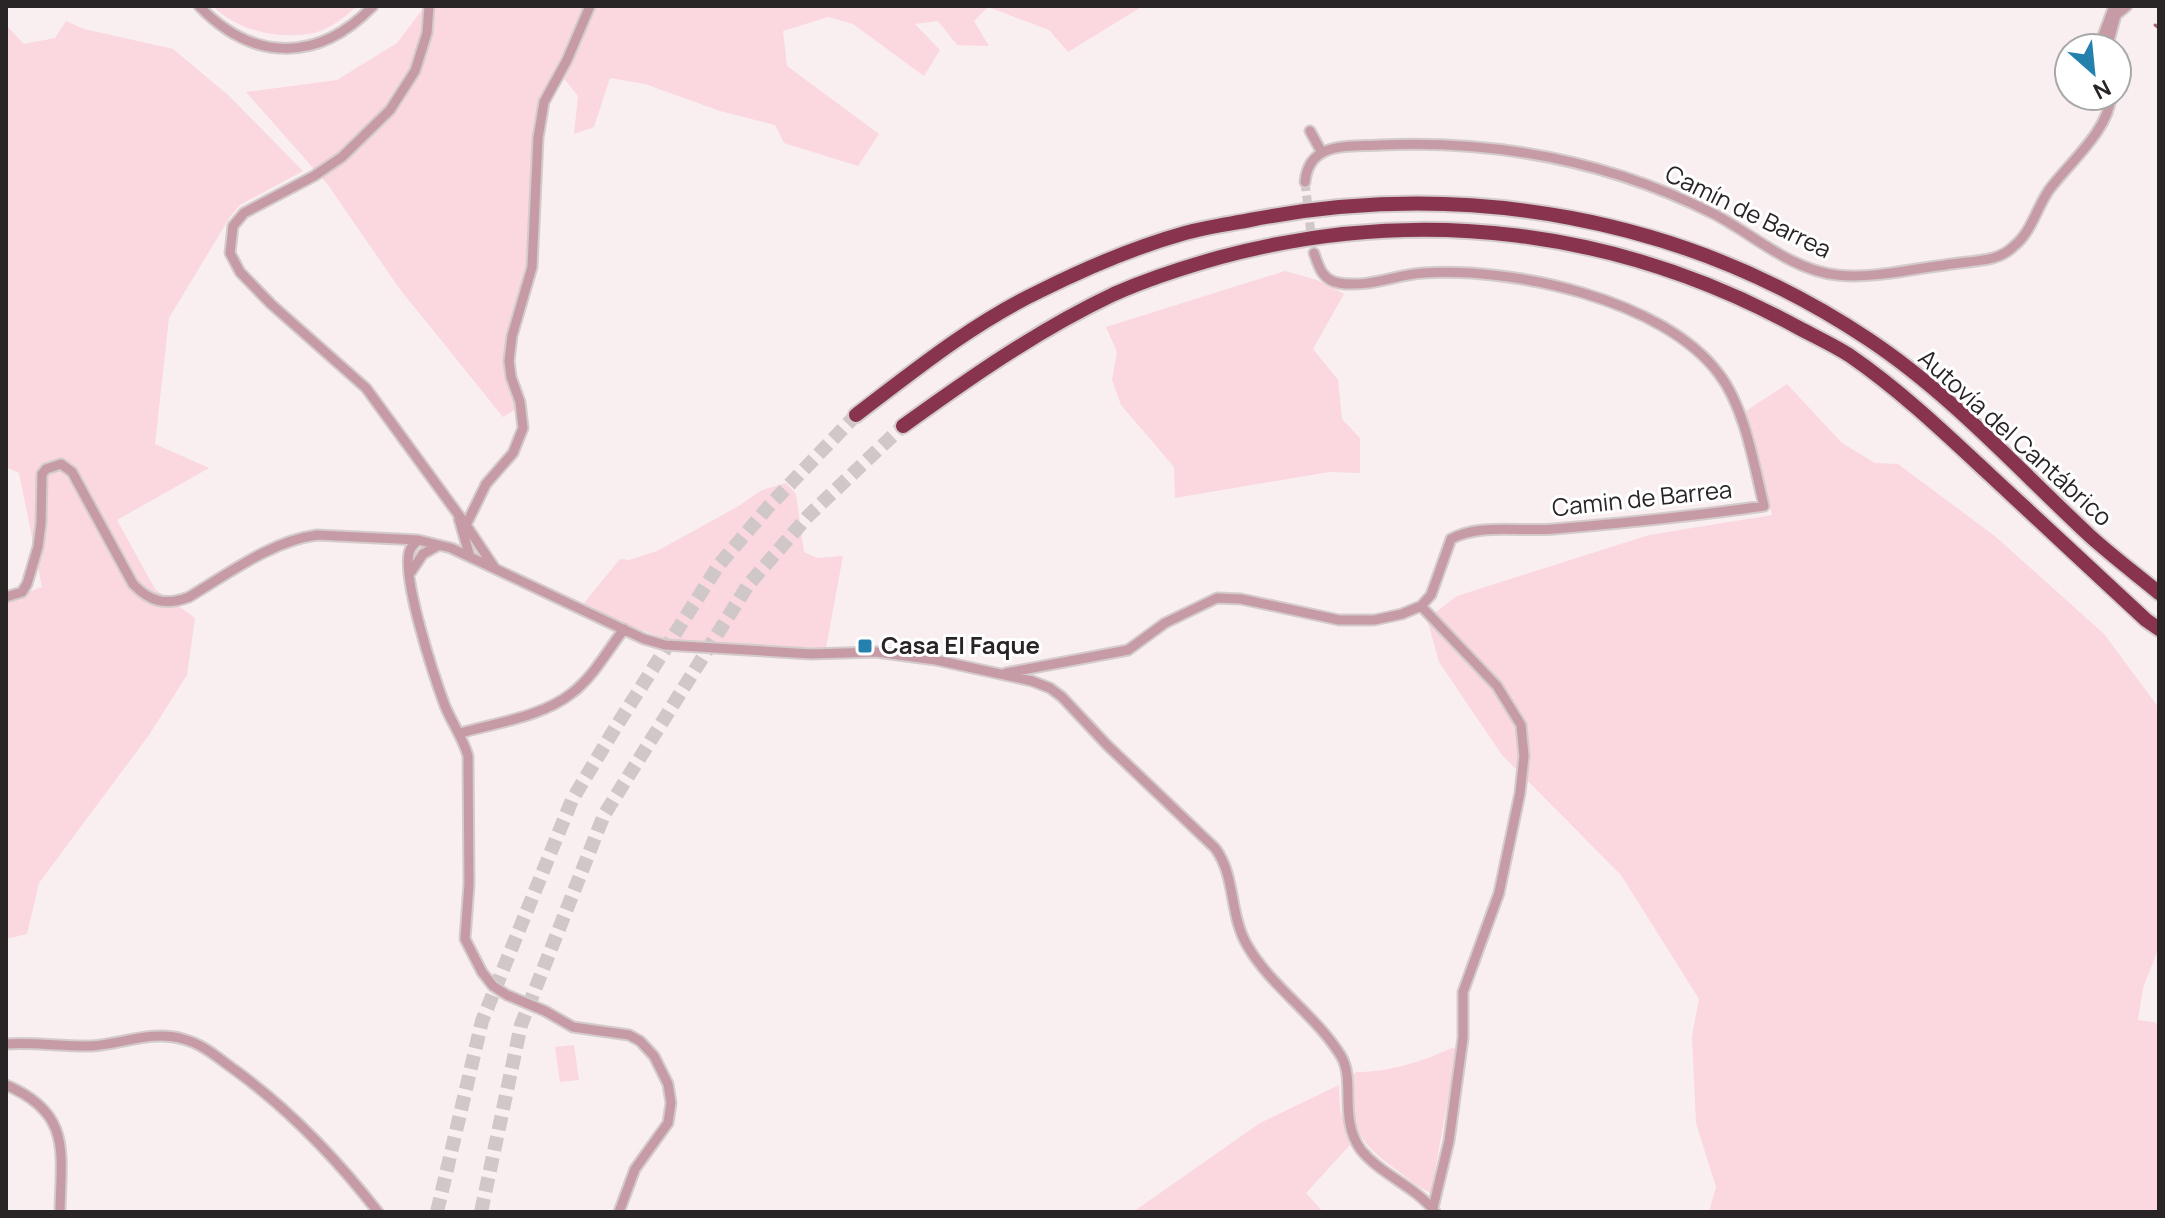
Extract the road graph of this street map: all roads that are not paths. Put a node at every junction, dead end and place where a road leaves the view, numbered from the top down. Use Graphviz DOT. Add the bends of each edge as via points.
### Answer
graph roads {
  1 [pos="199,6"];
  2 [pos="373,6"];
  3 [pos="429,6"];
  4 [pos="590,6"];
  5 [pos="2114,6"];
  6 [pos="2127,6"];
  7 [pos="2104,32"];
  8 [pos="2111,32"];
  9 [pos="2108,112"];
  10 [pos="1310,131"];
  11 [pos="1321,151"];
  12 [pos="1305,182"];
  13 [pos="1314,253"];
  14 [pos="856,415"];
  15 [pos="903,426"];
  16 [pos="464,528"];
  17 [pos="473,538"];
  18 [pos="418,540"];
  19 [pos="440,544"];
  20 [pos="451,548"];
  21 [pos="470,557"];
  22 [pos="413,567"];
  23 [pos="496,570"];
  24 [pos="2159,593"];
  25 [pos="6,597"];
  26 [pos="1421,606"];
  27 [pos="624,629"];
  28 [pos="2159,629"];
  29 [pos="1001,674"];
  30 [pos="460,733"];
  31 [pos="6,1044"];
  32 [pos="6,1085"];
  33 [pos="1434,1210"];
  34 [pos="60,1212"];
  35 [pos="378,1212"];
  36 [pos="619,1212"];
  1 -- 2 [label="street" via="236,37 278,50 319,43"];
  3 -- 16 [label="street" via="415,71 390,110 342,157 244,213 233,226 230,253 240,272 271,304 366,388"];
  4 -- 16 [label="street" via="544,102 538,138 532,267 509,361 523,428 513,453 486,484"];
  5 -- 7 [label="street"];
  6 -- 8 [label="street" via="2116,15"];
  9 -- 11 [label="street, Camín de Barrea" via="2016,245 1994,258 1861,276 1810,270 1715,215 1628,176 1549,156 1429,143"];
  10 -- 11 [label="street"];
  11 -- 12 [label="street" via="1307,166"];
  13 -- 26 [label="street, Camin de Barrea" via="1321,274 1335,283 1363,285 1421,273 1486,273 1556,286 1620,306 1700,352 1728,389 1752,454 1764,506 1552,529 1462,533 1451,539 1431,595"];
  14 -- 24 [label="highway, Autovía del Cantábrico" via="973,328 1103,262 1186,232 1327,207 1417,202 1505,207 1680,246 1788,291 1870,340 1964,415 2093,539"];
  15 -- 28 [label="highway, Autovía del Cantábrico" via="1054,324 1195,264 1336,233 1504,233 1593,248 1674,270 1762,307 1847,354 1912,403"];
  16 -- 17 [label="street"];
  16 -- 20 [label="street"];
  16 -- 21 [label="street"];
  17 -- 21 [label="street"];
  17 -- 23 [label="street"];
  18 -- 19 [label="street"];
  18 -- 22 [label="street" via="410,548 408,564"];
  18 -- 25 [label="street" via="304,537 189,597 155,601 133,584 78,481 61,464 46,469 41,485 38,547 27,584 22,592"];
  19 -- 20 [label="street"];
  19 -- 22 [label="street"];
  20 -- 21 [label="street"];
  21 -- 23 [label="street"];
  22 -- 30 [label="street" via="415,610 446,708"];
  23 -- 27 [label="street"];
  26 -- 29 [label="street" via="1374,620 1339,620 1217,598 1165,623 1128,650"];
  26 -- 33 [label="street" via="1497,686 1521,725 1524,756 1499,893 1463,992 1463,1038"];
  27 -- 29 [label="street" via="684,647 876,652"];
  27 -- 30 [label="street" via="571,695 543,709"];
  29 -- 33 [label="street" via="1032,681 1062,697 1215,848 1225,862 1246,944 1344,1060 1355,1139 1377,1165"];
  30 -- 36 [label="street" via="470,773 465,939 474,959 493,986 507,995 573,1027 640,1041 668,1084 668,1123 635,1169"];
  31 -- 35 [label="street" via="92,1046 150,1036 180,1037 201,1045 272,1097 318,1140"];
  32 -- 34 [label="street" via="21,1091 56,1126 61,1140"];
}
